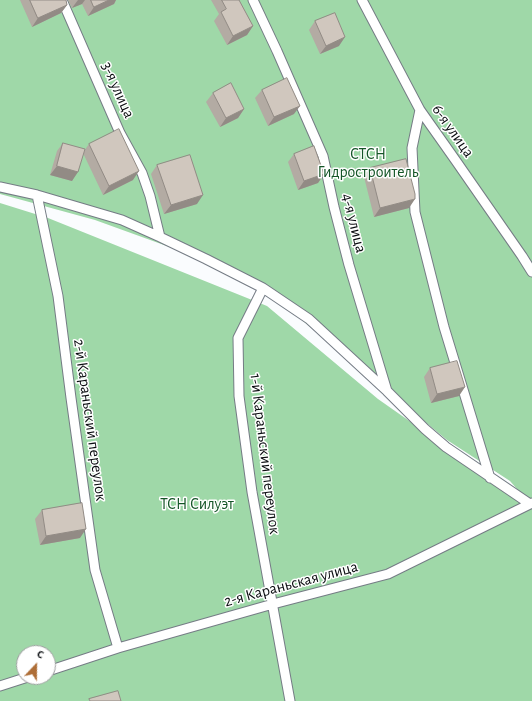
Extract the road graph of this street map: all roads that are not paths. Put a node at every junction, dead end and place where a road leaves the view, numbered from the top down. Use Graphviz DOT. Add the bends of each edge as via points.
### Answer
graph roads {
  1 [pos="62,0"];
  2 [pos="253,0"];
  3 [pos="362,0"];
  4 [pos="420,110"];
  5 [pos="0,187"];
  6 [pos="37,195"];
  7 [pos="160,237"];
  8 [pos="532,272"];
  9 [pos="263,288"];
  10 [pos="387,391"];
  11 [pos="490,478"];
  12 [pos="531,504"];
  13 [pos="273,604"];
  14 [pos="118,648"];
  15 [pos="56,667"];
  16 [pos="16,681"];
  17 [pos="0,686"];
  18 [pos="290,701"];
  1 -- 7 [label="lane, 3-я улица" via="120,133 142,173"];
  2 -- 10 [label="lane, 4-я улица" via="323,156 349,265"];
  3 -- 4 [label="lane, 6-я улица"];
  4 -- 8 [label="lane, 6-я улица"];
  4 -- 11 [label="lane" via="412,148 415,212 444,327"];
  5 -- 6 [label="lane"];
  6 -- 7 [label="lane" via="122,220"];
  6 -- 14 [label="lane, 2-й Караньский переулок" via="58,296 95,570"];
  7 -- 9 [label="lane"];
  9 -- 10 [label="lane" via="310,319"];
  9 -- 13 [label="lane, 1-й Караньский переулок" via="238,338 238,367 239,396 252,492"];
  10 -- 11 [label="lane" via="446,447"];
  11 -- 12 [label="lane"];
  12 -- 13 [label="lane, 2-я Караньская улица" via="388,574"];
  13 -- 14 [label="lane, 2-я Караньская улица"];
  13 -- 18 [label="lane, 1-й Караньский переулок"];
  14 -- 15 [label="lane, 2-я Караньская улица"];
  16 -- 17 [label="lane"];
}
